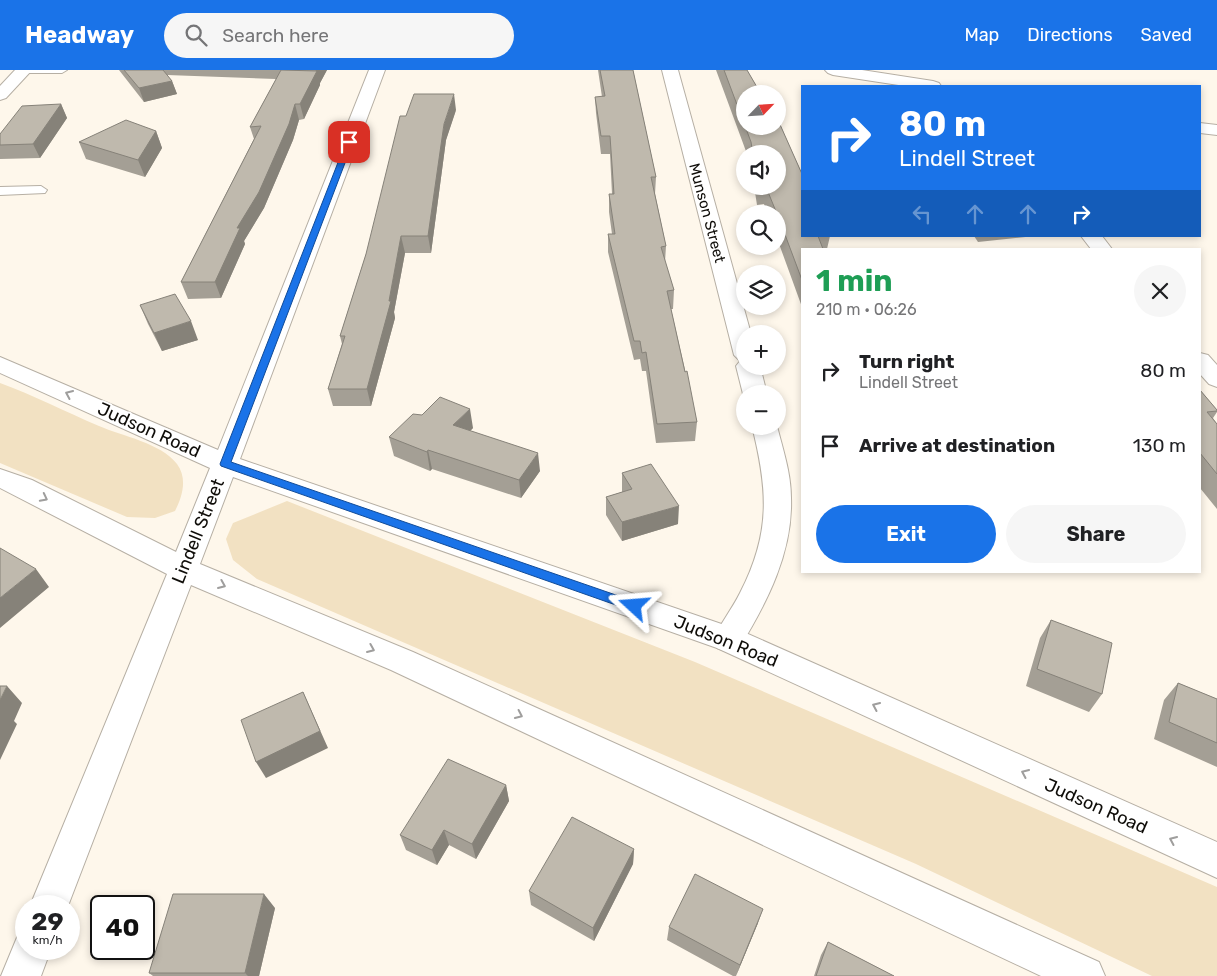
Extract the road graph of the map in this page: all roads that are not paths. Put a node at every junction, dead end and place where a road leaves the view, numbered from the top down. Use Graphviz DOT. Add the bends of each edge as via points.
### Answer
graph roads {
  1 [pos="24,70"];
  2 [pos="62,70"];
  3 [pos="377,70"];
  4 [pos="670,70"];
  5 [pos="833,70"];
  6 [pos="927,85"];
  7 [pos="0,95"];
  8 [pos="1201,128"];
  9 [pos="1217,130"];
  10 [pos="41,190"];
  11 [pos="0,191"];
  12 [pos="1092,237"];
  13 [pos="1101,248"];
  14 [pos="737,325"];
  15 [pos="1201,361"];
  16 [pos="0,364"];
  17 [pos="1217,379"];
  18 [pos="766,435"];
  19 [pos="225,464"];
  20 [pos="0,478"];
  21 [pos="183,569"];
  22 [pos="728,639"];
  23 [pos="1217,860"];
  24 [pos="53,895"];
  25 [pos="28,960"];
  26 [pos="21,976"];
  27 [pos="1086,976"];
  1 -- 2 [label="lane"];
  1 -- 7 [label="street"];
  3 -- 19 [label="street, Lindell Street"];
  4 -- 14 [label="street, Munson Street"];
  5 -- 6 [label="street"];
  8 -- 9 [label="street"];
  10 -- 11 [label="lane"];
  12 -- 13 [label="street"];
  15 -- 17 [label="street"];
  19 -- 16 [label="street, Judson Road, one-way"];
  18 -- 22 [label="street" via="778,497 778,519 761,582"];
  19 -- 21 [label="street, Lindell Street"];
  19 -- 22 [label="street, Judson Road"];
  20 -- 21 [label="street, one-way"];
  21 -- 24 [label="street, Lindell Street"];
  21 -- 27 [label="street, one-way" via="402,661"];
  23 -- 22 [label="street, Judson Road, one-way"];
  25 -- 26 [label="street"];
}
